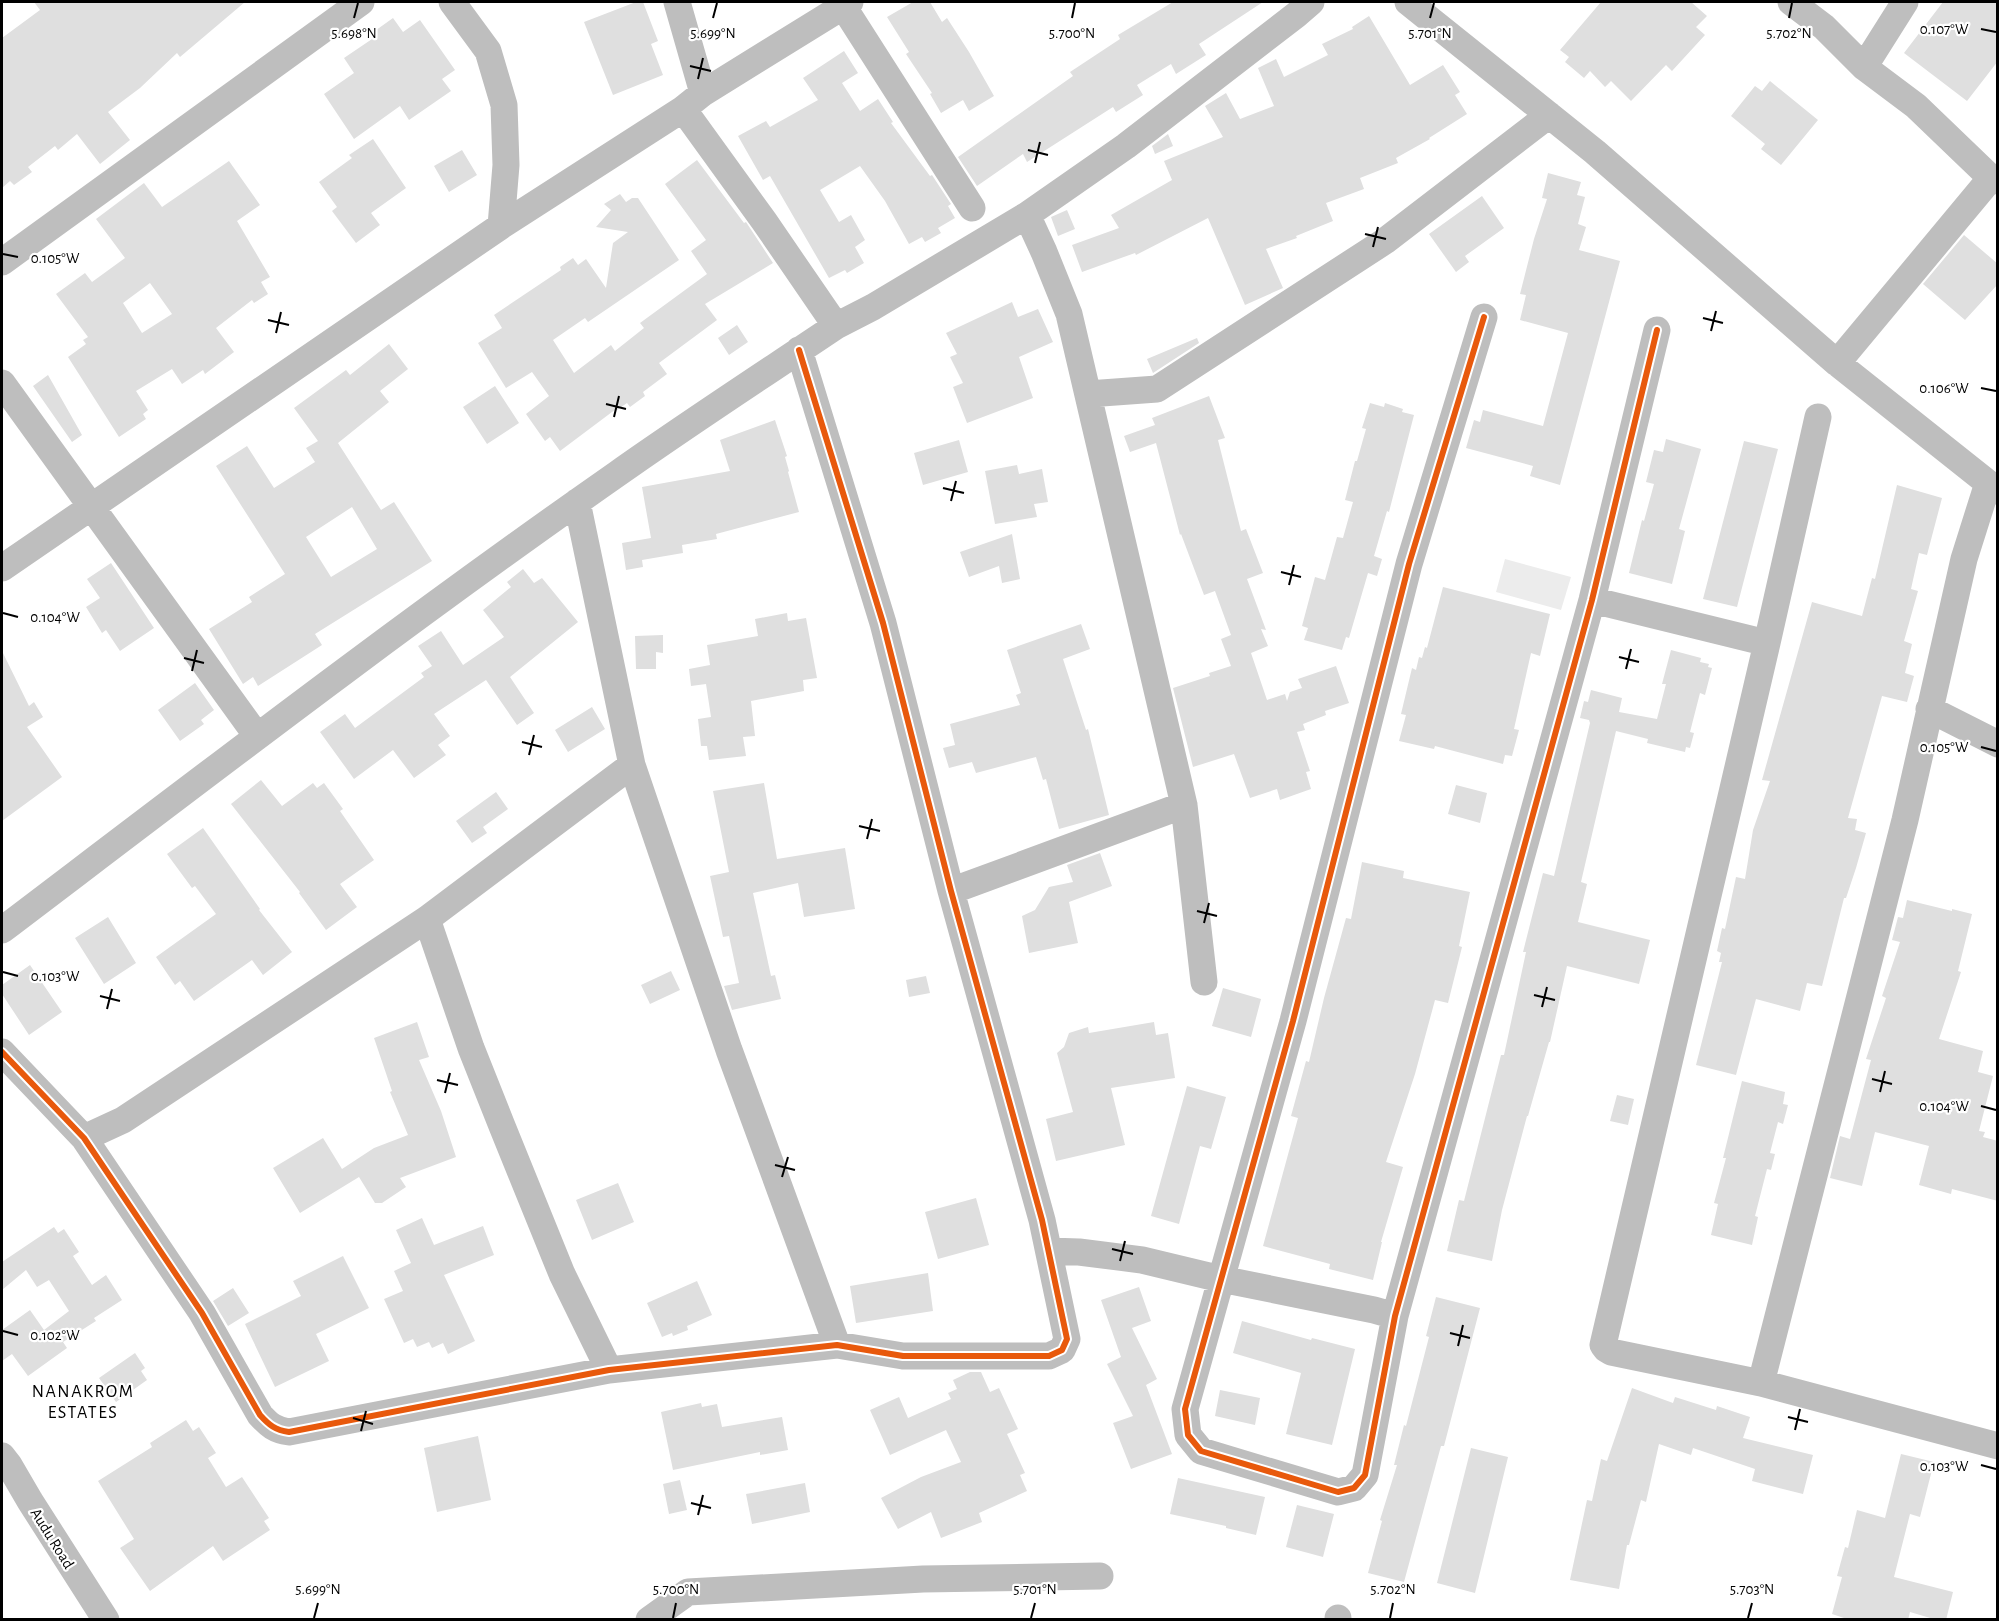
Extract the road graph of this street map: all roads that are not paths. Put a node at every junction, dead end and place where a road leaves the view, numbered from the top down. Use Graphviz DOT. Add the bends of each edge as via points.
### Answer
graph roads {
  1 [pos="361,2"];
  2 [pos="452,2"];
  3 [pos="677,2"];
  4 [pos="1311,2"];
  5 [pos="1408,2"];
  6 [pos="1791,2"];
  7 [pos="1905,2"];
  8 [pos="847,4"];
  9 [pos="1864,67"];
  10 [pos="693,101"];
  11 [pos="1549,115"];
  12 [pos="1994,179"];
  13 [pos="972,208"];
  14 [pos="1027,215"];
  15 [pos="501,226"];
  16 [pos="2,262"];
  17 [pos="1484,316"];
  18 [pos="836,326"];
  19 [pos="1657,330"];
  20 [pos="799,350"];
  21 [pos="1837,363"];
  22 [pos="2,383"];
  23 [pos="1088,394"];
  24 [pos="1818,417"];
  25 [pos="1993,487"];
  26 [pos="577,502"];
  27 [pos="91,506"];
  28 [pos="2,568"];
  29 [pos="1592,600"];
  30 [pos="1767,643"];
  31 [pos="1929,709"];
  32 [pos="257,736"];
  33 [pos="1998,744"];
  34 [pos="632,765"];
  35 [pos="1184,805"];
  36 [pos="951,891"];
  37 [pos="427,919"];
  38 [pos="2,930"];
  39 [pos="1204,982"];
  40 [pos="2,1052"];
  41 [pos="84,1138"];
  42 [pos="1049,1251"];
  43 [pos="1221,1279"];
  44 [pos="1395,1316"];
  45 [pos="837,1345"];
  46 [pos="609,1370"];
  47 [pos="1761,1383"];
  48 [pos="1998,1446"];
  49 [pos="2,1456"];
  50 [pos="1100,1576"];
  51 [pos="106,1620"];
  52 [pos="649,1620"];
  1 -- 16 [label="street"];
  2 -- 15 [label="street" via="488,51 504,105 506,165"];
  3 -- 10 [label="street"];
  4 -- 14 [label="street" via="1126,146"];
  5 -- 11 [label="street"];
  6 -- 9 [label="street" via="1824,27"];
  7 -- 9 [label="street"];
  8 -- 10 [label="street"];
  8 -- 13 [label="street"];
  9 -- 12 [label="street" via="1916,106"];
  10 -- 15 [label="street"];
  10 -- 18 [label="street" via="764,221"];
  11 -- 21 [label="street"];
  11 -- 23 [label="street" via="1385,241 1157,389"];
  12 -- 21 [label="street"];
  14 -- 18 [label="street"];
  14 -- 23 [label="street" via="1069,314"];
  15 -- 27 [label="street"];
  17 -- 43 [label="street" via="1409,564 1293,1021"];
  18 -- 20 [label="street"];
  19 -- 29 [label="street"];
  20 -- 26 [label="street"];
  20 -- 36 [label="street" via="883,624"];
  21 -- 25 [label="street"];
  22 -- 27 [label="street"];
  23 -- 35 [label="street"];
  24 -- 30 [label="street"];
  25 -- 31 [label="street" via="1964,559"];
  26 -- 32 [label="street"];
  26 -- 34 [label="street"];
  27 -- 28 [label="street"];
  27 -- 32 [label="street"];
  29 -- 30 [label="street"];
  29 -- 44 [label="street"];
  30 -- 47 [label="street" via="1603,1345 1611,1352"];
  31 -- 33 [label="street"];
  31 -- 47 [label="street" via="1905,820"];
  32 -- 38 [label="street"];
  34 -- 37 [label="street"];
  34 -- 45 [label="street" via="729,1050"];
  35 -- 36 [label="street"];
  35 -- 39 [label="street"];
  36 -- 42 [label="street"];
  37 -- 41 [label="street" via="123,1120"];
  37 -- 46 [label="street" via="502,1126 562,1274"];
  40 -- 41 [label="street"];
  41 -- 46 [label="street" via="202,1313 260,1415 278,1430 289,1432"];
  42 -- 43 [label="street" via="1142,1260"];
  42 -- 45 [label="street" via="1067,1339 1062,1350 1049,1356 903,1356"];
  43 -- 44 [label="street"];
  43 -- 44 [label="street" via="1185,1409 1188,1435 1201,1451 1338,1492 1354,1488 1365,1475"];
  45 -- 46 [label="street"];
  47 -- 48 [label="street"];
  49 -- 51 [label="street, Audu Road"];
  50 -- 52 [label="street" via="922,1579 688,1592"];
}
